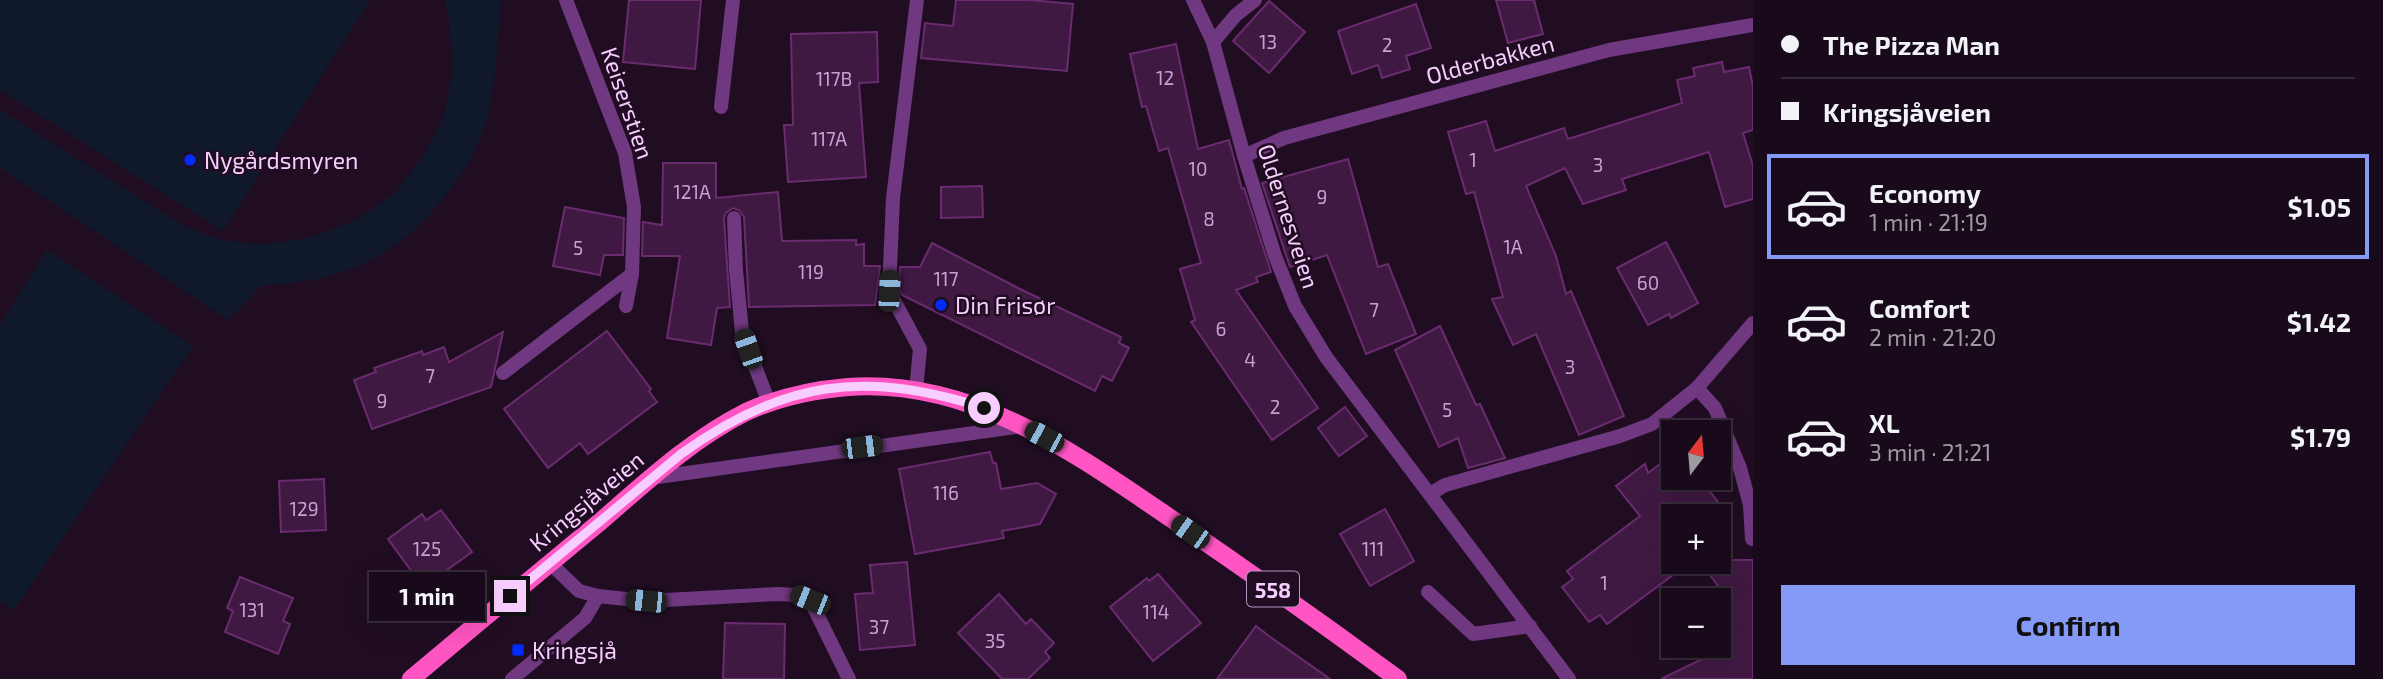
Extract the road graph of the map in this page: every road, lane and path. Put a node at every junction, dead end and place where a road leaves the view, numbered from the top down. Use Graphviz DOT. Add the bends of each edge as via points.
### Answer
graph roads {
  1 [pos="566,0"];
  2 [pos="733,0"];
  3 [pos="917,0"];
  4 [pos="1193,0"];
  5 [pos="1255,0"];
  6 [pos="1753,25"];
  7 [pos="1213,42"];
  8 [pos="721,107"];
  9 [pos="1244,156"];
  10 [pos="734,218"];
  11 [pos="632,274"];
  12 [pos="626,306"];
  13 [pos="1753,323"];
  14 [pos="503,373"];
  15 [pos="1697,388"];
  16 [pos="916,390"];
  17 [pos="769,403"];
  18 [pos="1023,426"];
  19 [pos="651,478"];
  20 [pos="1430,494"];
  21 [pos="1752,539"];
  22 [pos="550,563"];
  23 [pos="1427,592"];
  24 [pos="598,596"];
  25 [pos="1530,626"];
  26 [pos="411,679"];
  27 [pos="512,679"];
  28 [pos="849,679"];
  29 [pos="1398,679"];
  30 [pos="1569,679"];
  1 -- 11 [label="street, Keiserstien" via="625,153 634,207"];
  2 -- 8 [label="street"];
  3 -- 16 [label="street" via="893,198 889,291 920,349"];
  4 -- 7 [label="street, Oldernesveien"];
  5 -- 7 [label="street"];
  6 -- 9 [label="street, Olderbakken" via="1609,50 1284,138"];
  7 -- 9 [label="street, Oldernesveien"];
  9 -- 20 [label="street, Oldernesveien" via="1295,306 1326,357"];
  10 -- 17 [label="street" via="743,332"];
  11 -- 12 [label="street, Keiserstien"];
  11 -- 14 [label="street"];
  13 -- 15 [label="street"];
  15 -- 20 [label="street" via="1652,424 1445,485"];
  15 -- 21 [label="street" via="1714,408 1740,468 1750,505"];
  16 -- 17 [label="main road, Kringsjåveien / 558" via="826,389"];
  16 -- 18 [label="main road, Kringsjåveien / 558" via="984,408"];
  17 -- 19 [label="main road, Kringsjåveien / 558" via="708,435"];
  18 -- 19 [label="street"];
  18 -- 29 [label="main road, Kringsjåveien / 558" via="1146,502"];
  19 -- 22 [label="main road, Kringsjåveien / 558"];
  20 -- 25 [label="street, Oldernesveien"];
  22 -- 24 [label="street" via="579,591"];
  22 -- 26 [label="main road, Kringsjåveien / 558"];
  23 -- 25 [label="street" via="1473,634"];
  24 -- 27 [label="street" via="585,618"];
  24 -- 28 [label="street" via="646,601 797,595 810,600"];
  25 -- 30 [label="street, Oldernesveien"];
}
